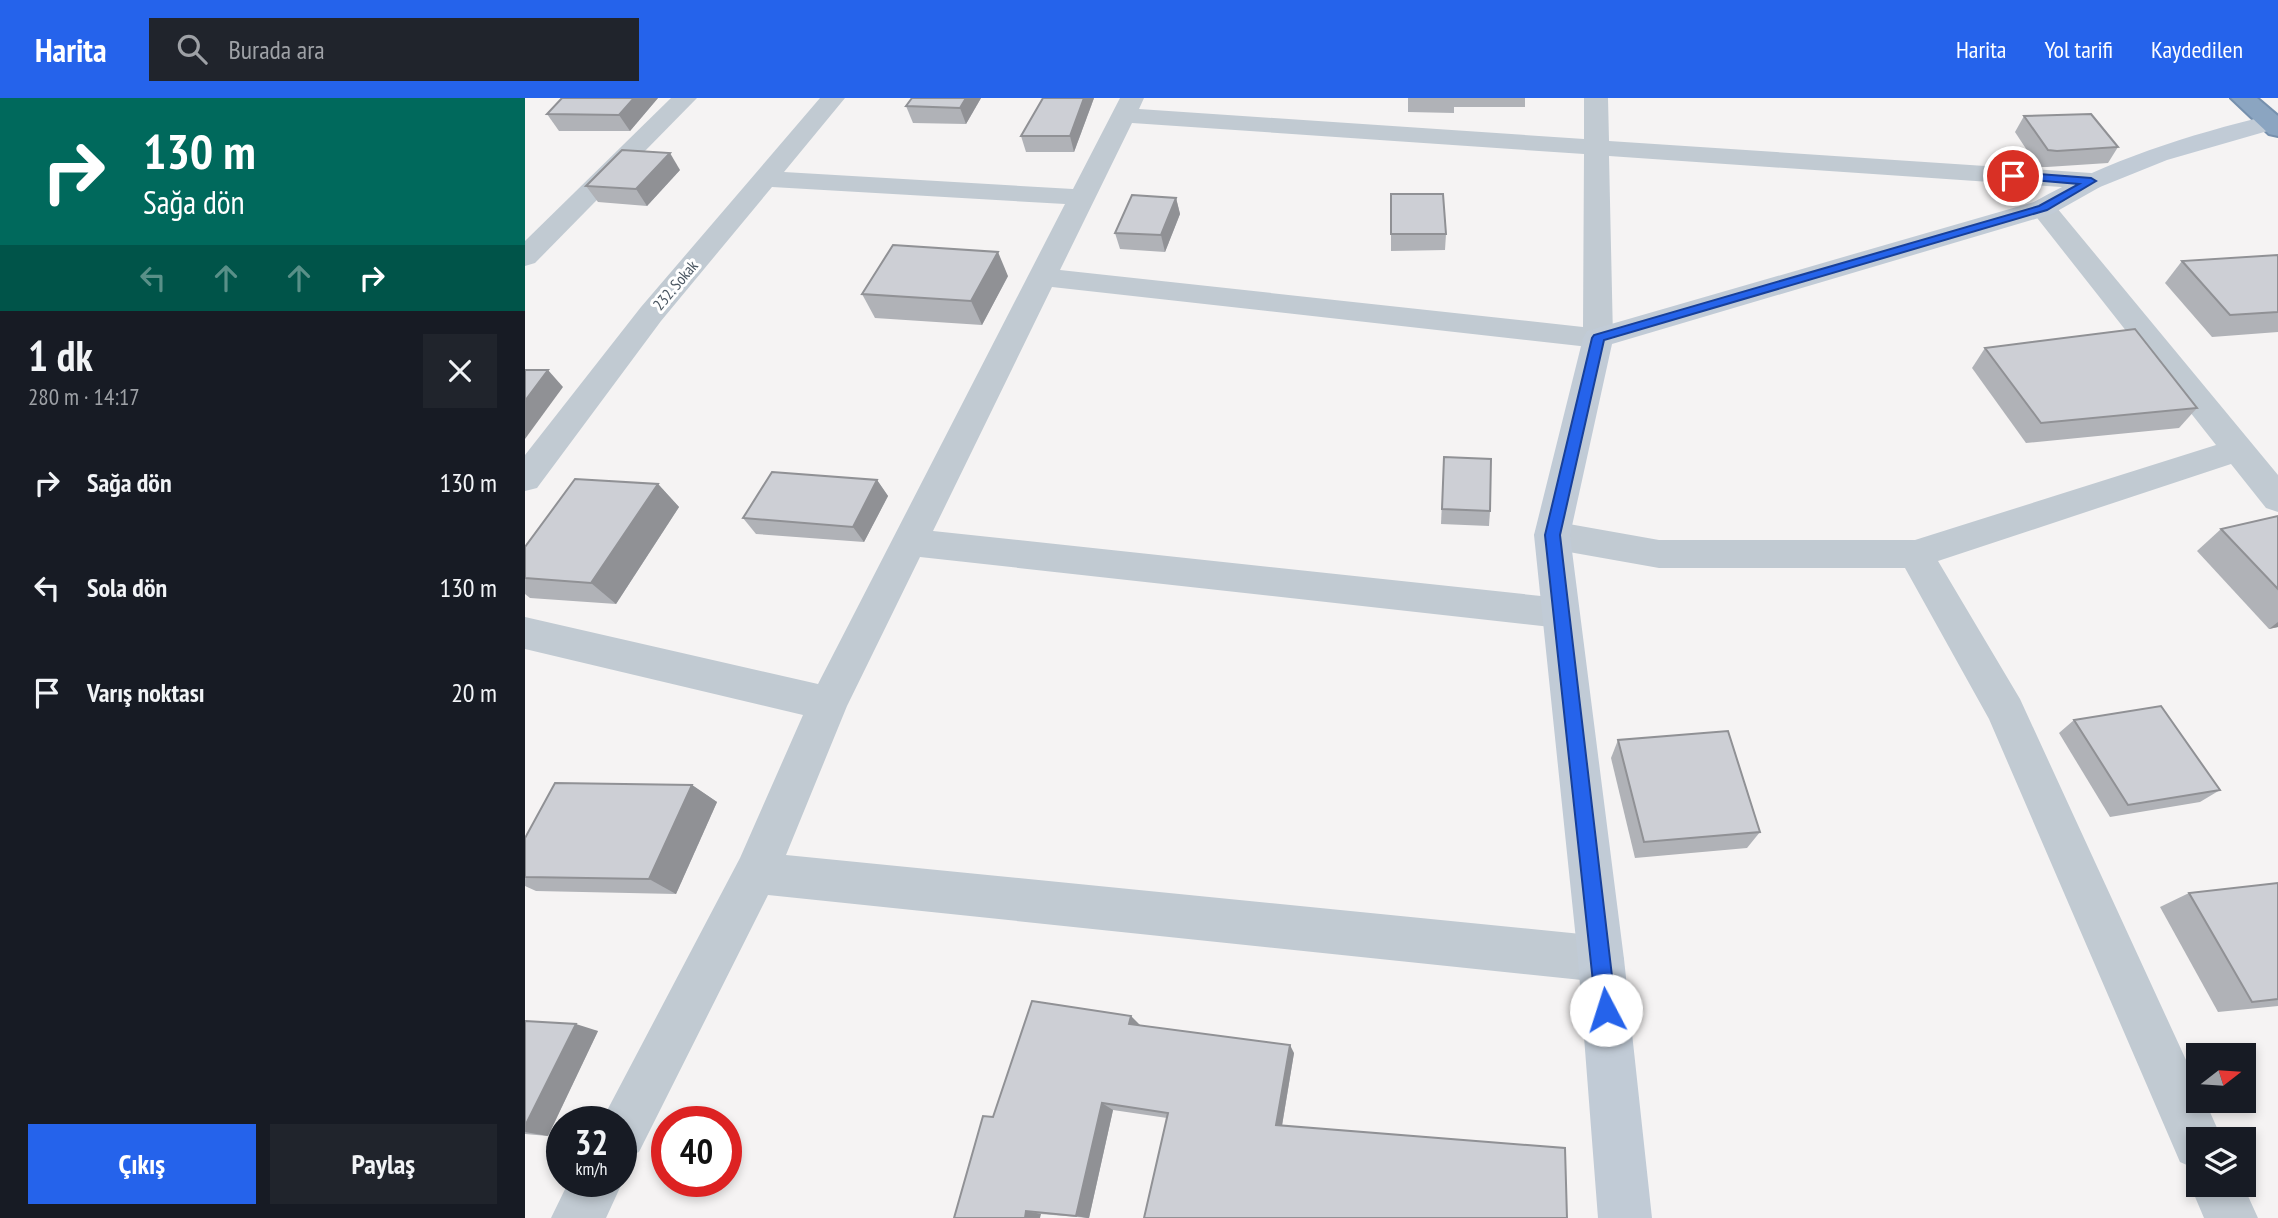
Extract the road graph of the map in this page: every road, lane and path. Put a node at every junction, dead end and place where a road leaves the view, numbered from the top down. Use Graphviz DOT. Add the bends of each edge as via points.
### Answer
graph roads {
  1 [pos="685,98"];
  2 [pos="833,98"];
  3 [pos="1596,98"];
  4 [pos="2243,98"];
  5 [pos="1128,107"];
  6 [pos="2274,126"];
  7 [pos="1597,147"];
  8 [pos="765,179"];
  9 [pos="2091,181"];
  10 [pos="1083,197"];
  11 [pos="2043,208"];
  12 [pos="525,257"];
  13 [pos="1042,277"];
  14 [pos="1598,338"];
  15 [pos="2238,450"];
  16 [pos="525,479"];
  17 [pos="2278,499"];
  18 [pos="1552,535"];
  19 [pos="910,542"];
  20 [pos="1916,554"];
  21 [pos="1560,612"];
  22 [pos="525,633"];
  23 [pos="828,704"];
  24 [pos="756,873"];
  25 [pos="1601,958"];
  26 [pos="635,1106"];
  27 [pos="2190,1127"];
  28 [pos="589,1197"];
  29 [pos="2221,1197"];
  30 [pos="578,1218"];
  31 [pos="1625,1218"];
  32 [pos="2231,1218"];
  1 -- 12 [label="street"];
  2 -- 8 [label="street, 232. Sokak"];
  3 -- 7 [label="street"];
  4 -- 6 [label="highway"];
  5 -- 7 [label="street"];
  5 -- 10 [label="street"];
  6 -- 9 [label="street" via="2158,155"];
  7 -- 9 [label="street"];
  7 -- 14 [label="street"];
  8 -- 10 [label="street"];
  8 -- 16 [label="street, 232. Sokak" via="651,314"];
  9 -- 11 [label="street"];
  10 -- 13 [label="street"];
  11 -- 14 [label="street"];
  11 -- 15 [label="street"];
  13 -- 14 [label="street"];
  13 -- 19 [label="street"];
  14 -- 18 [label="street"];
  15 -- 17 [label="street"];
  15 -- 20 [label="street"];
  18 -- 20 [label="street" via="1659,554"];
  18 -- 21 [label="street"];
  19 -- 21 [label="street"];
  19 -- 23 [label="street"];
  20 -- 27 [label="street" via="2005,711"];
  21 -- 25 [label="street"];
  22 -- 23 [label="street"];
  23 -- 24 [label="street"];
  24 -- 25 [label="street"];
  24 -- 26 [label="street"];
  25 -- 31 [label="street"];
  28 -- 30 [label="street"];
  29 -- 32 [label="street"];
}
